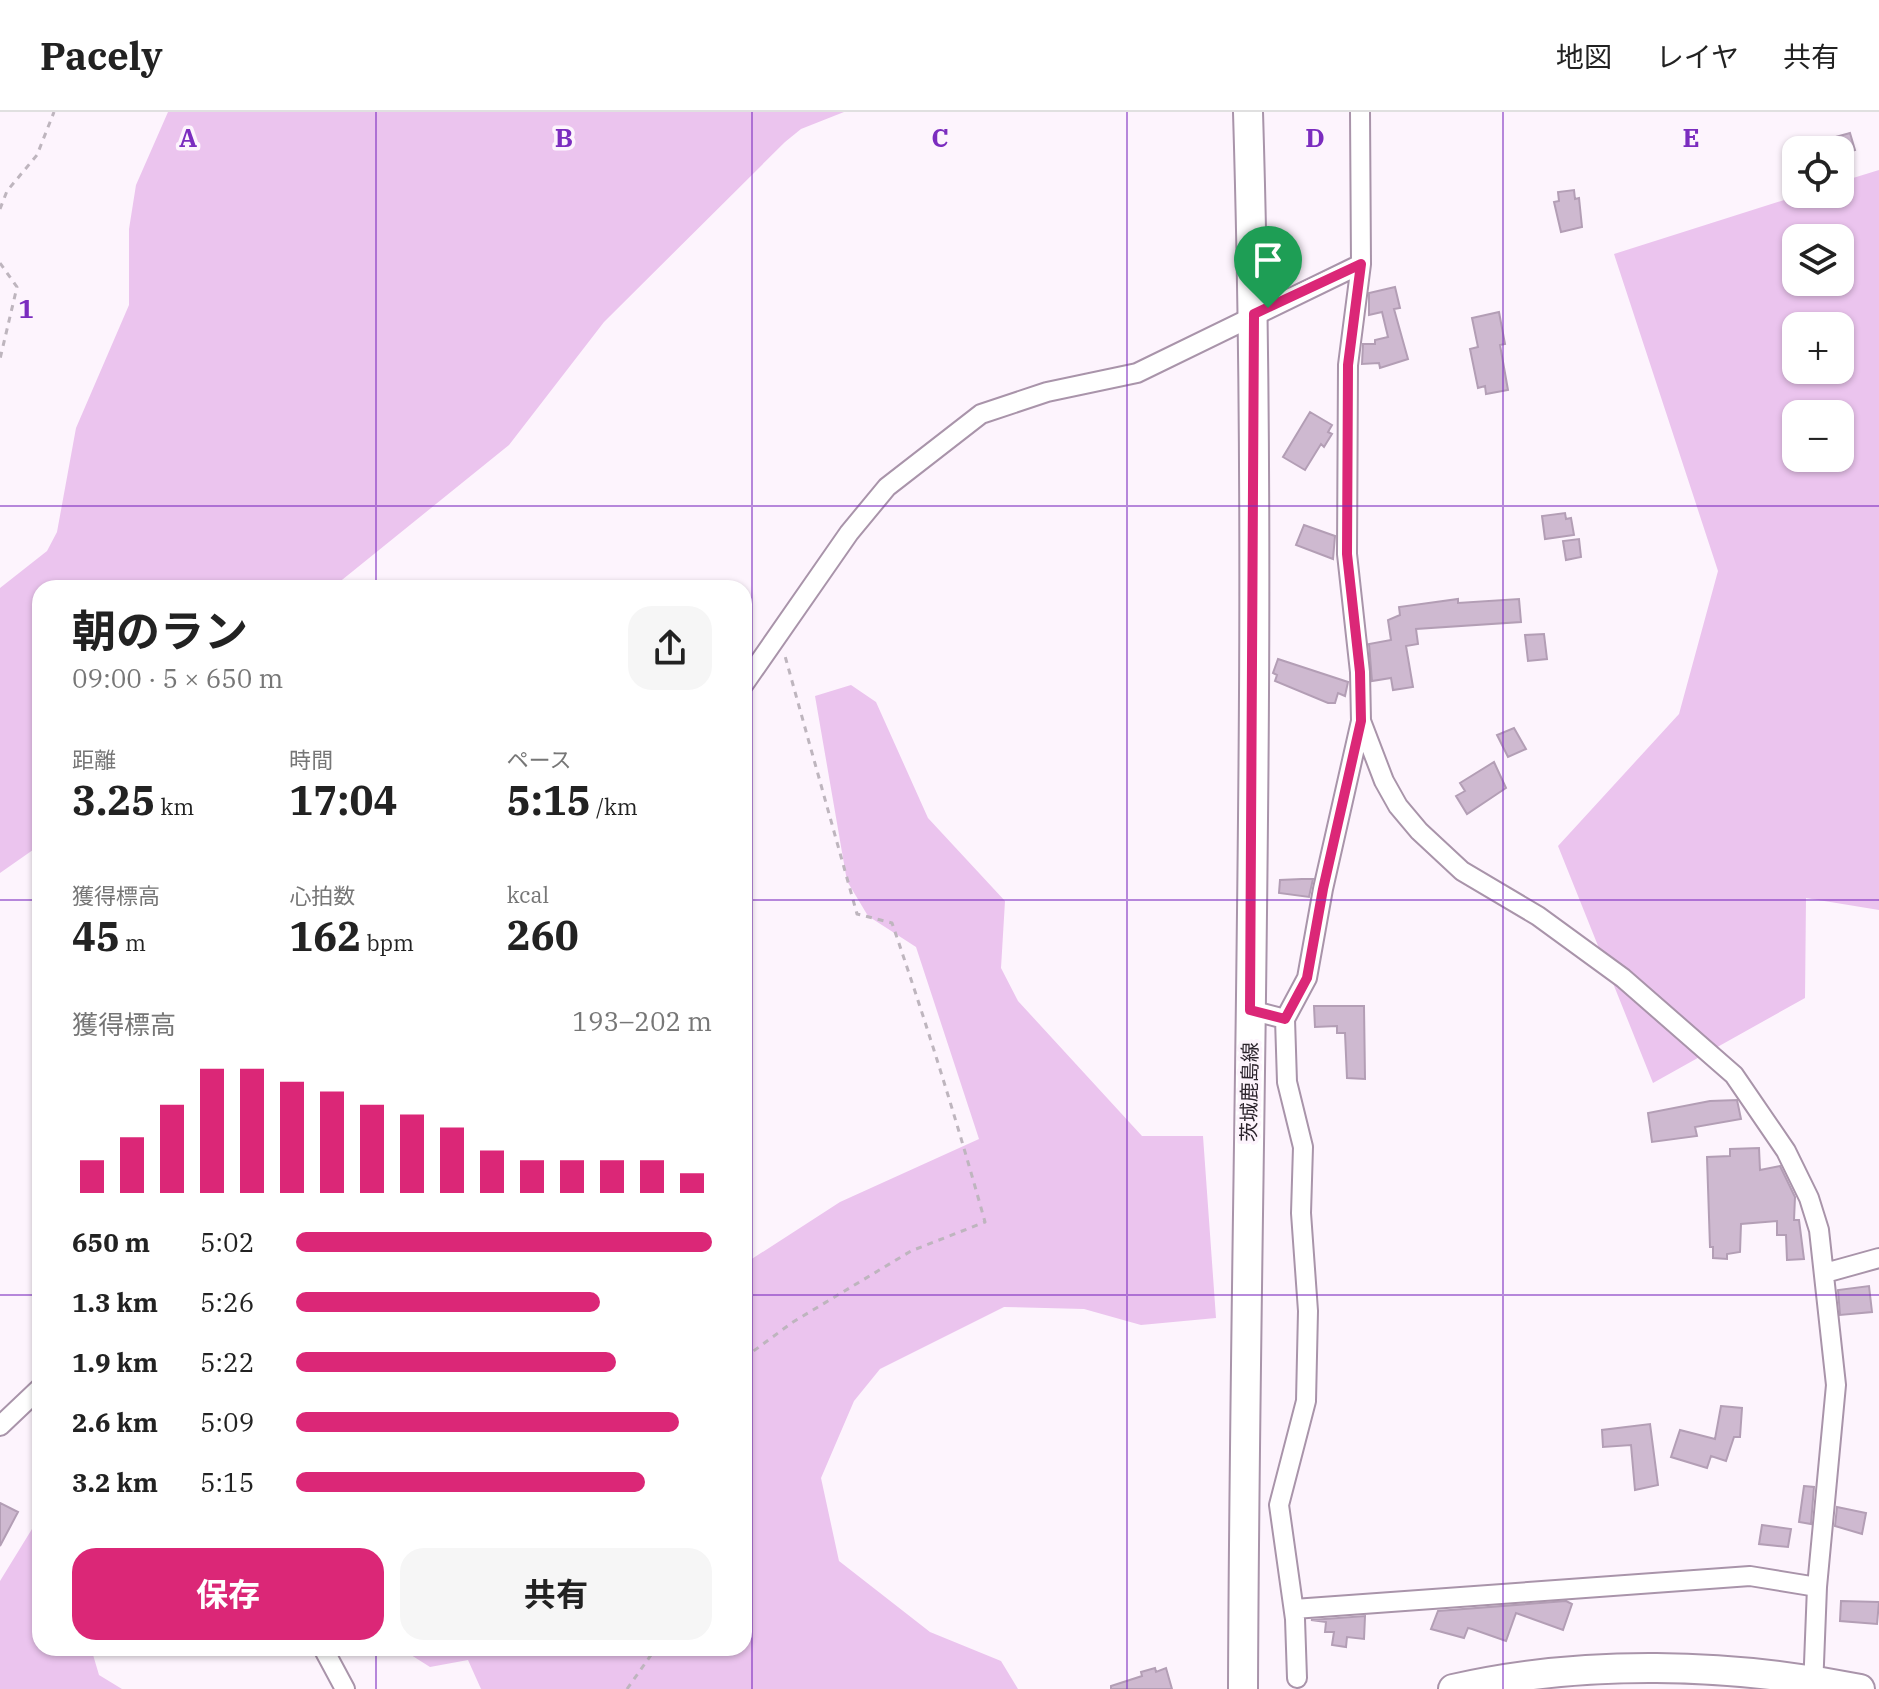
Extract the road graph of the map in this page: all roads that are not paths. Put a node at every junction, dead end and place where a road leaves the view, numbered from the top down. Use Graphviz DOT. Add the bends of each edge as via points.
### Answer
graph roads {
  1 [pos="1248,112"];
  2 [pos="1360,112"];
  3 [pos="1361,264"];
  4 [pos="1254,314"];
  5 [pos="752,673"];
  6 [pos="1361,721"];
  7 [pos="1250,1010"];
  8 [pos="1285,1019"];
  9 [pos="1879,1258"];
  10 [pos="1825,1273"];
  11 [pos="32,1396"];
  12 [pos="0,1426"];
  13 [pos="1244,1518"];
  14 [pos="1281,1520"];
  15 [pos="1817,1587"];
  16 [pos="1294,1609"];
  17 [pos="327,1656"];
  18 [pos="1297,1678"];
  19 [pos="1814,1684"];
  20 [pos="345,1689"];
  21 [pos="1243,1689"];
  22 [pos="1453,1689"];
  23 [pos="1860,1689"];
  1 -- 4 [label="main road, 茨城鹿島線"];
  2 -- 3 [label="street"];
  3 -- 4 [label="street"];
  3 -- 6 [label="street" via="1348,365 1347,554"];
  4 -- 5 [label="street" via="1137,373 1047,392 981,414 887,487"];
  4 -- 7 [label="main road, 茨城鹿島線"];
  6 -- 8 [label="street" via="1307,978"];
  6 -- 10 [label="street" via="1398,806 1440,852 1623,978 1734,1075 1786,1151 1809,1198"];
  7 -- 8 [label="street"];
  7 -- 13 [label="main road, 茨城鹿島線"];
  8 -- 14 [label="street" via="1287,1082 1303,1147 1301,1213 1308,1311 1306,1401 1279,1505"];
  9 -- 10 [label="street"];
  10 -- 15 [label="street" via="1836,1385"];
  11 -- 12 [label="street"];
  13 -- 14 [label="street"];
  13 -- 21 [label="main road, 茨城鹿島線"];
  14 -- 16 [label="street"];
  15 -- 16 [label="street" via="1750,1576"];
  15 -- 19 [label="street"];
  16 -- 18 [label="street"];
  17 -- 20 [label="street"];
  19 -- 22 [label="main road" via="1744,1673 1631,1669 1528,1676"];
  19 -- 23 [label="main road"];
}
